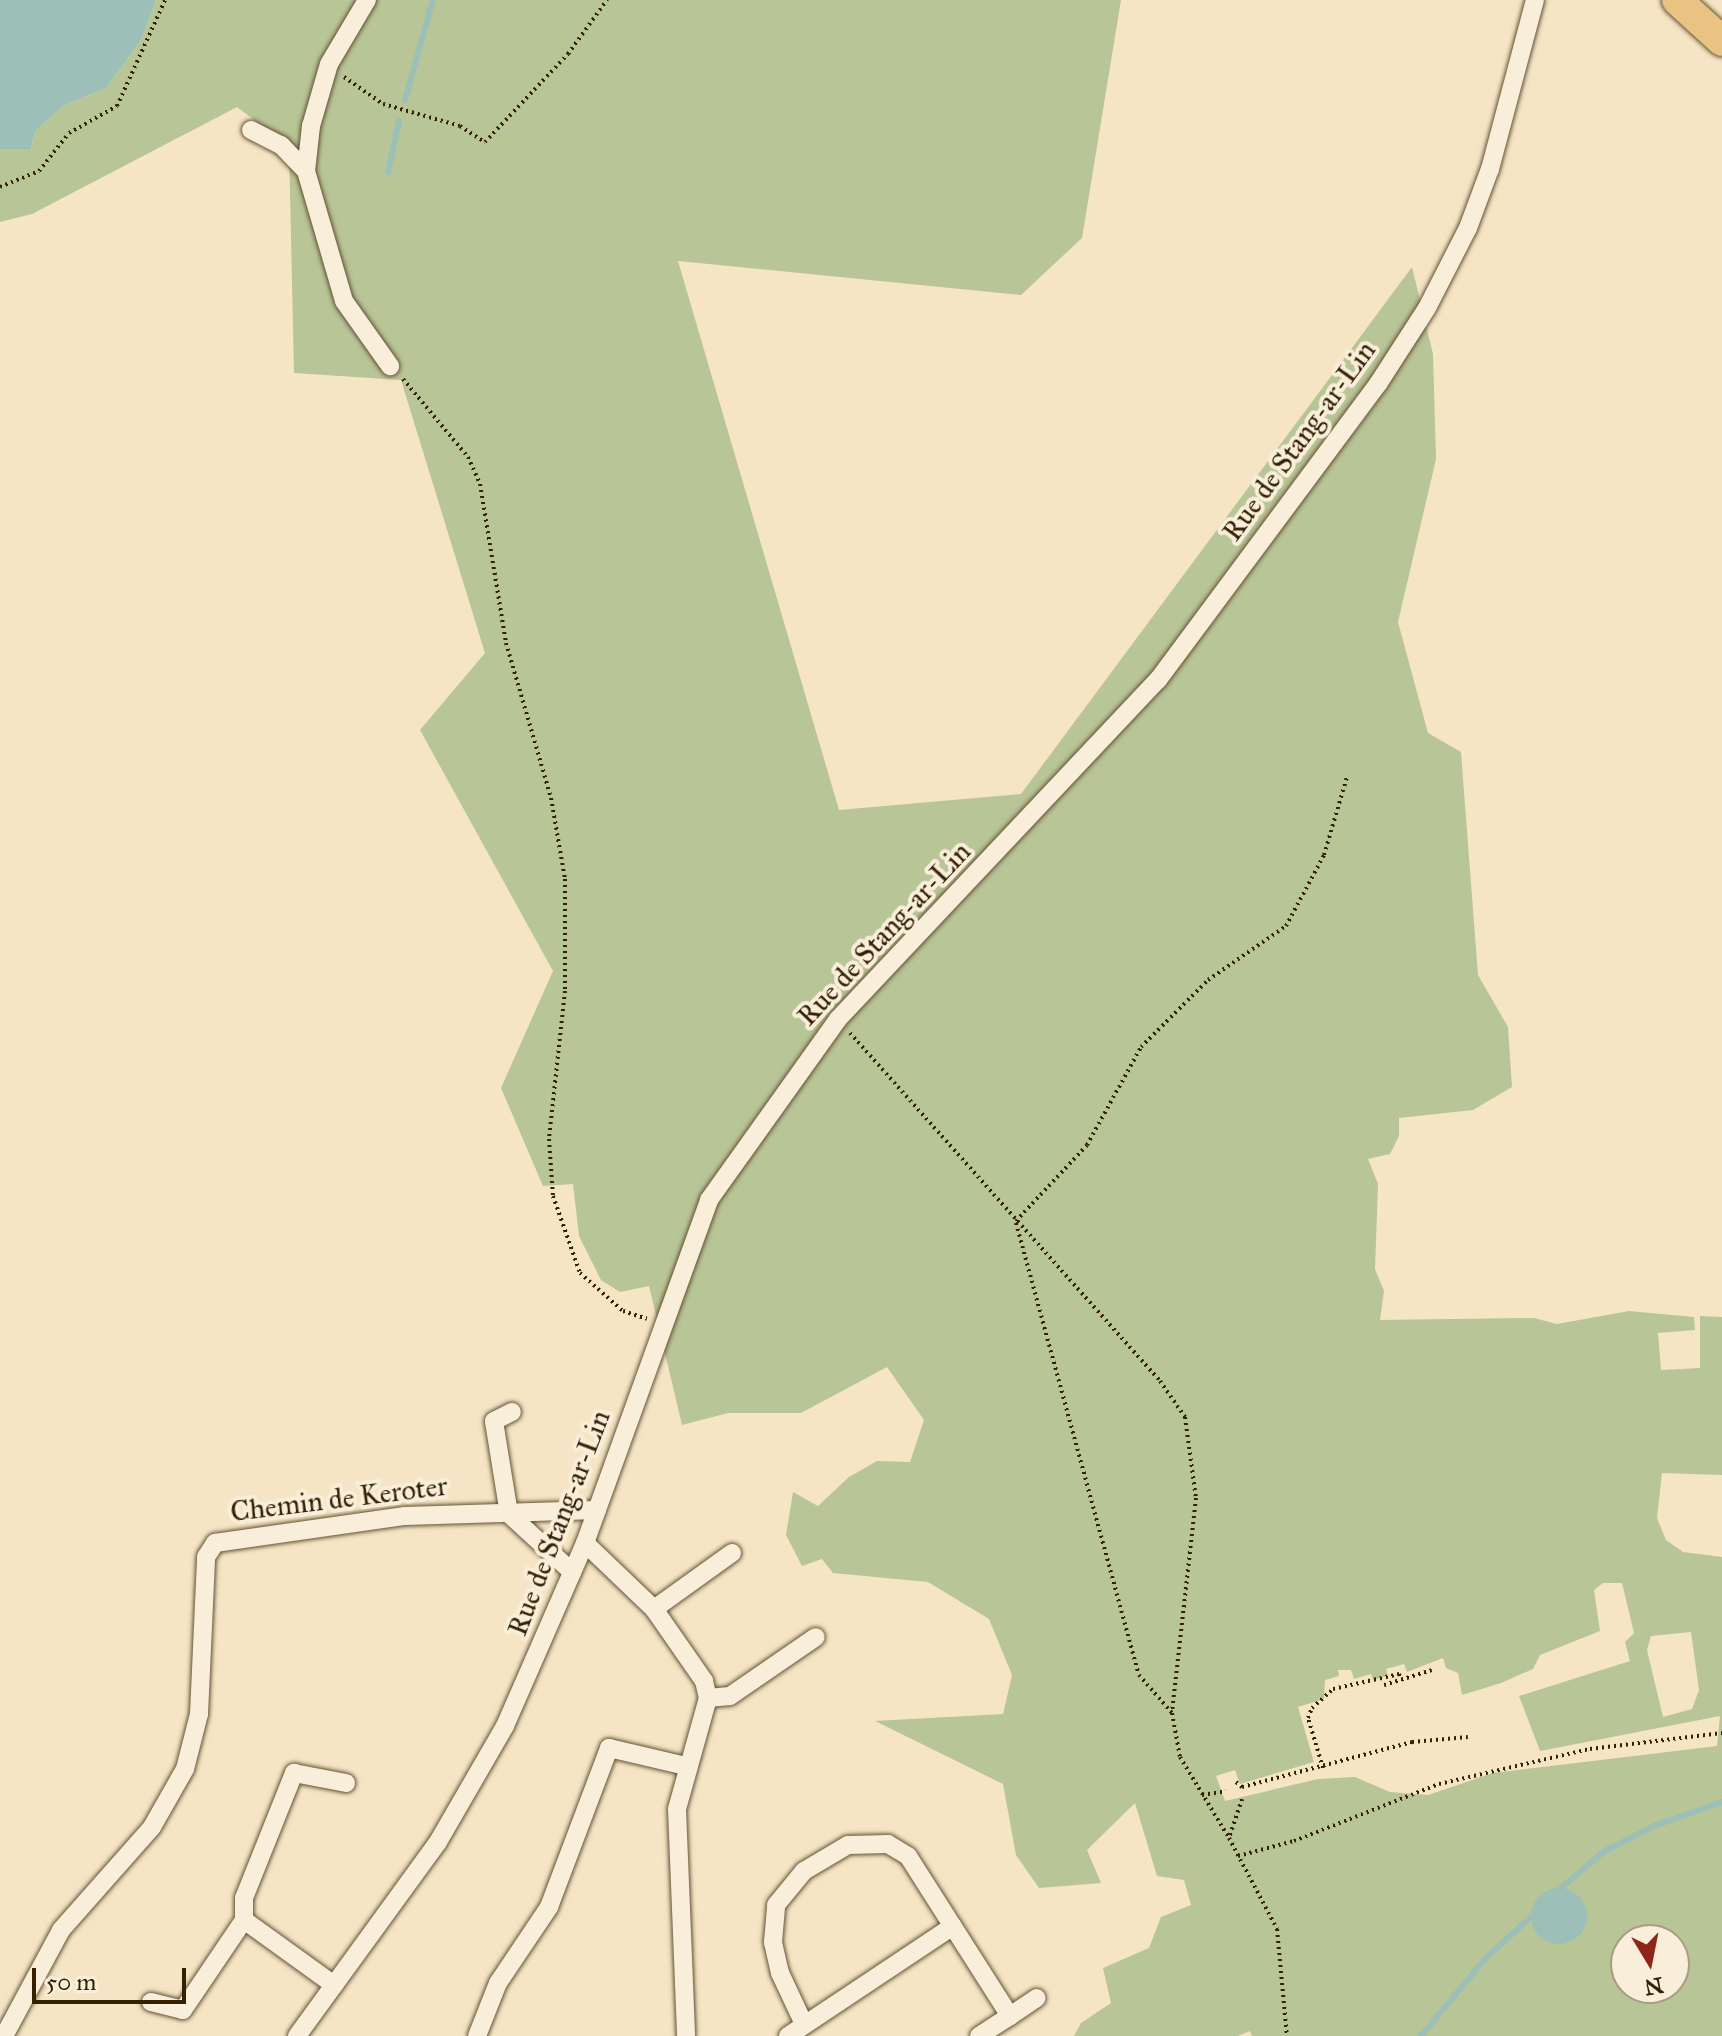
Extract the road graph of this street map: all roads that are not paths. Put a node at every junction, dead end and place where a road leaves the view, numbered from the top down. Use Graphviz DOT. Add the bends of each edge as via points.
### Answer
graph roads {
  1 [pos="367,0"];
  2 [pos="1535,0"];
  3 [pos="1677,0"];
  4 [pos="1722,41"];
  5 [pos="251,130"];
  6 [pos="306,171"];
  7 [pos="390,366"];
  8 [pos="512,1412"];
  9 [pos="597,1510"];
  10 [pos="509,1514"];
  11 [pos="585,1543"];
  12 [pos="732,1553"];
  13 [pos="572,1572"];
  14 [pos="654,1609"];
  15 [pos="816,1637"];
  16 [pos="708,1698"];
  17 [pos="686,1766"];
  18 [pos="346,1783"];
  19 [pos="244,1920"];
  20 [pos="953,1926"];
  21 [pos="334,1985"];
  22 [pos="1037,1998"];
  23 [pos="151,2002"];
  24 [pos="1010,2016"];
  25 [pos="803,2022"];
  26 [pos="4,2036"];
  27 [pos="297,2036"];
  28 [pos="477,2036"];
  29 [pos="686,2036"];
  30 [pos="788,2036"];
  31 [pos="979,2036"];
  1 -- 6 [label="street" via="329,64 311,126"];
  2 -- 9 [label="street, Rue de Stang-ar-Lin" via="1490,169 1468,228 1427,308 1378,384 1158,680 838,1019 709,1200"];
  3 -- 4 [label="main road"];
  5 -- 6 [label="street" via="274,139"];
  6 -- 7 [label="street" via="344,301"];
  8 -- 10 [label="street" via="494,1421"];
  9 -- 10 [label="street, Chemin de Keroter"];
  9 -- 11 [label="street, Rue de Stang-ar-Lin"];
  10 -- 13 [label="street"];
  10 -- 26 [label="street, Chemin de Keroter" via="405,1516 215,1543 206,1557 199,1714 185,1769 152,1827 61,1930"];
  11 -- 13 [label="street, Rue de Stang-ar-Lin"];
  11 -- 14 [label="street"];
  12 -- 14 [label="street"];
  13 -- 21 [label="street, Rue de Stang-ar-Lin" via="517,1702 460,1807 393,1909"];
  14 -- 16 [label="street" via="704,1681"];
  15 -- 16 [label="street" via="730,1696"];
  16 -- 17 [label="street"];
  17 -- 28 [label="street" via="609,1748 549,1907 498,1983"];
  17 -- 29 [label="street" via="677,1809"];
  18 -- 19 [label="street" via="294,1773 244,1898"];
  19 -- 21 [label="street"];
  19 -- 23 [label="street" via="183,2010"];
  20 -- 24 [label="street"];
  20 -- 25 [label="street"];
  20 -- 25 [label="street" via="908,1856 888,1844 848,1845 804,1871 776,1905 773,1942 780,1973 800,2006"];
  21 -- 27 [label="street, Rue de Stang-ar-Lin"];
  22 -- 24 [label="street"];
  24 -- 31 [label="street"];
  25 -- 30 [label="street"];
}
